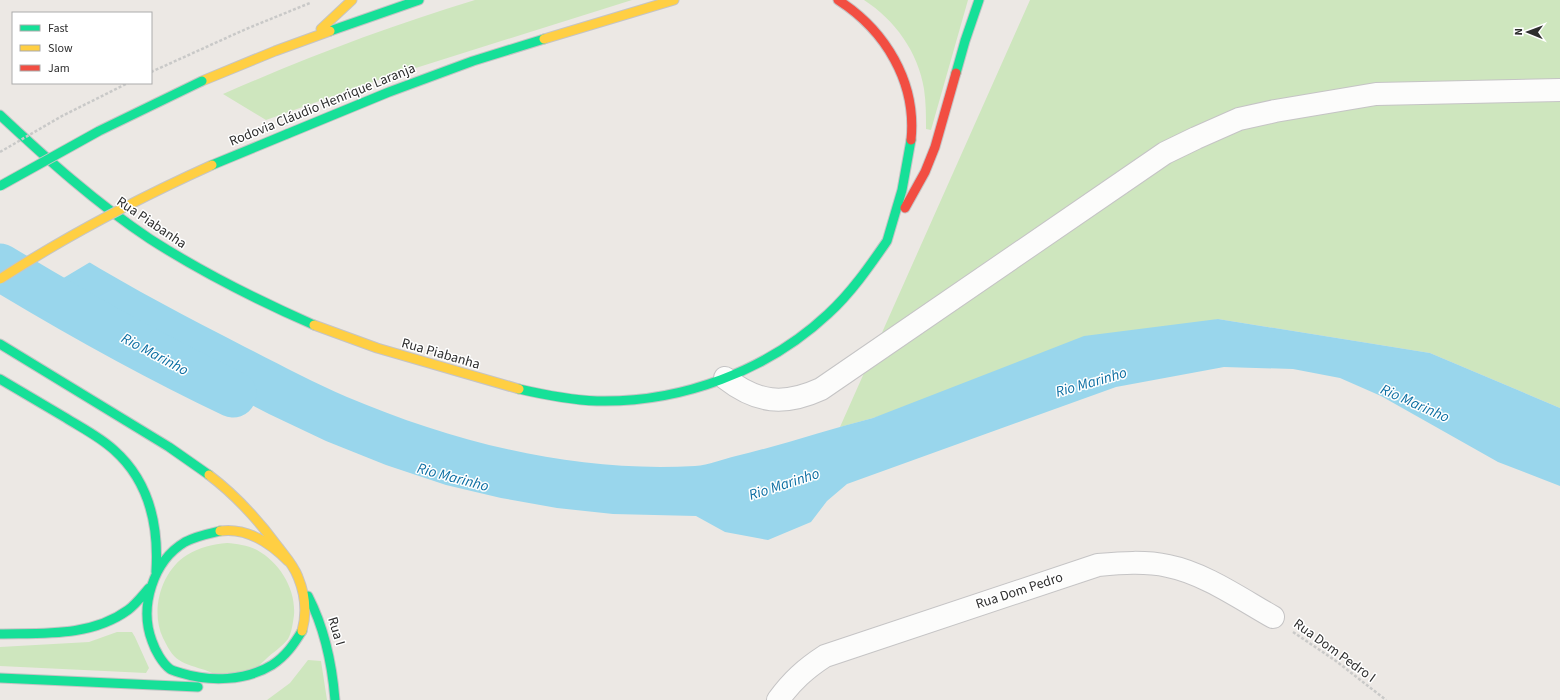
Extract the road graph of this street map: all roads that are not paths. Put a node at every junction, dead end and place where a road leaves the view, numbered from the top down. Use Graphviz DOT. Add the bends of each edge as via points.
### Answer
graph roads {
  1 [pos="352,0"];
  2 [pos="419,0"];
  3 [pos="674,0"];
  4 [pos="838,0"];
  5 [pos="979,0"];
  6 [pos="310,38"];
  7 [pos="1560,90"];
  8 [pos="0,115"];
  9 [pos="0,186"];
  10 [pos="887,241"];
  11 [pos="0,279"];
  12 [pos="0,344"];
  13 [pos="725,378"];
  14 [pos="0,379"];
  15 [pos="288,561"];
  16 [pos="156,572"];
  17 [pos="297,576"];
  18 [pos="149,588"];
  19 [pos="1272,617"];
  20 [pos="0,634"];
  21 [pos="279,671"];
  22 [pos="0,678"];
  23 [pos="198,687"];
  24 [pos="210,690"];
  25 [pos="335,700"];
  26 [pos="778,700"];
  1 -- 6 [label="main road"];
  2 -- 6 [label="main road"];
  3 -- 11 [label="main road, Rodovia Cláudio Henrique Laranja, bridge" via="473,62 389,92 223,159 119,209"];
  4 -- 10 [label="main road" via="868,22 883,39 895,58 910,102 908,154 900,198"];
  5 -- 10 [label="main road" via="927,167"];
  6 -- 9 [label="main road, bridge" via="146,106"];
  7 -- 13 [label="street" via="1376,94 1239,119 1165,153 821,389 806,396 773,400 739,389"];
  8 -- 13 [label="main road, Rua Piabanha" via="74,183 154,242 240,292 333,333 437,367 533,393 567,398 601,401 636,400 705,386"];
  10 -- 13 [label="main road, Rua Piabanha" via="851,290 816,325 771,356"];
  12 -- 15 [label="main road" via="200,467 246,506"];
  14 -- 16 [label="main road" via="97,436 130,466 142,484 151,505 158,549"];
  15 -- 16 [label="main road" via="276,548 261,539 245,533 211,532 179,546"];
  15 -- 17 [label="main road"];
  16 -- 18 [label="main road"];
  17 -- 21 [label="main road" via="306,609 304,626 291,658"];
  17 -- 25 [label="main road, Rua I" via="322,627 333,670"];
  18 -- 20 [label="main road" via="124,613 89,628"];
  18 -- 23 [label="main road" via="147,622 158,655 169,668"];
  19 -- 26 [label="street, Rua Dom Pedro" via="1203,578 1169,566 1134,562 1098,564 825,656 805,669"];
  22 -- 23 [label="main road"];
  23 -- 24 [label="main road"];
}
